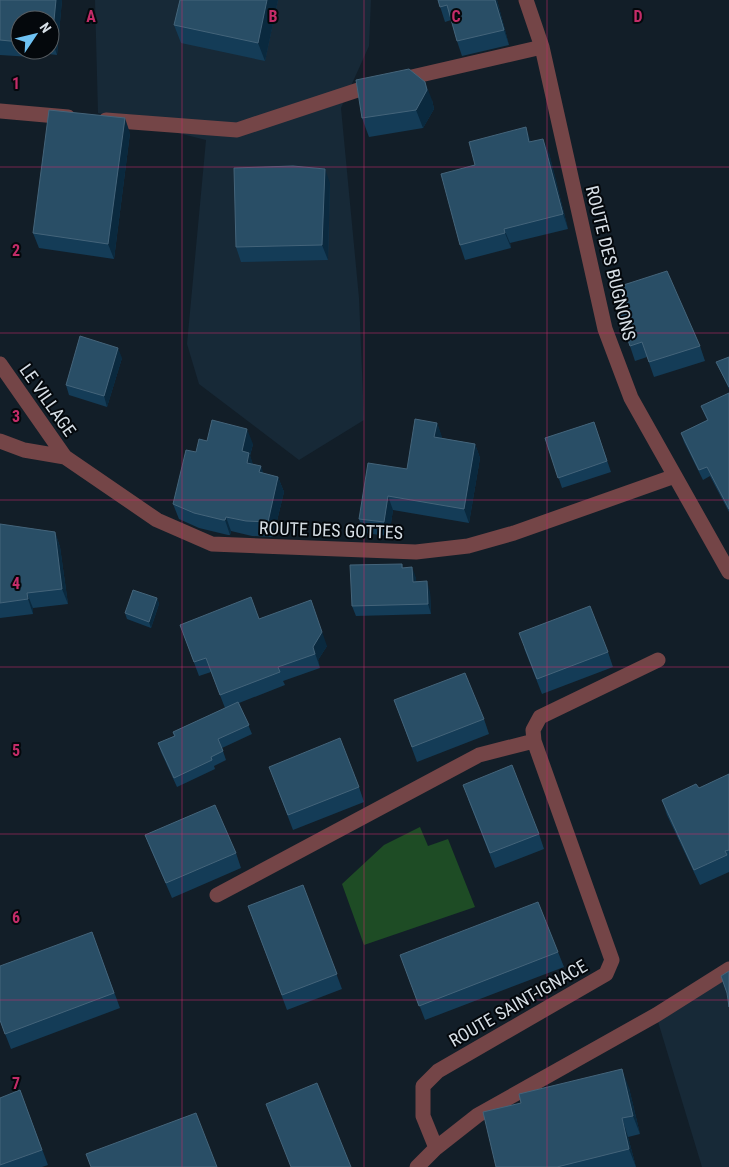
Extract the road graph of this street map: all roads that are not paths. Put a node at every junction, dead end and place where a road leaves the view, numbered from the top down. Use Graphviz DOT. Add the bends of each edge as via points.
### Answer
graph roads {
  1 [pos="526,0"];
  2 [pos="542,47"];
  3 [pos="0,111"];
  4 [pos="0,364"];
  5 [pos="0,442"];
  6 [pos="65,458"];
  7 [pos="675,476"];
  8 [pos="729,572"];
  9 [pos="658,660"];
  10 [pos="534,741"];
  11 [pos="217,895"];
  12 [pos="729,969"];
  13 [pos="436,1148"];
  14 [pos="417,1167"];
  1 -- 2 [label="street, ROUTE DES BUGNONS"];
  2 -- 3 [label="street" via="364,88 238,130"];
  2 -- 7 [label="street, ROUTE DES BUGNONS" via="606,330 631,398"];
  4 -- 6 [label="street, LE VILLAGE"];
  5 -- 6 [label="street, ROUTE DES GOTTES"];
  6 -- 7 [label="street, ROUTE DES GOTTES" via="158,520 212,544 416,552 468,546 514,533"];
  7 -- 8 [label="street, ROUTE DES BUGNONS"];
  9 -- 10 [label="street" via="540,717 533,730"];
  10 -- 11 [label="street" via="479,755"];
  10 -- 13 [label="street, ROUTE SAINT-IGNACE" via="612,960 606,974 438,1071 428,1081 424,1086 423,1116"];
  12 -- 13 [label="street" via="656,1015 478,1115"];
  13 -- 14 [label="street"];
}
